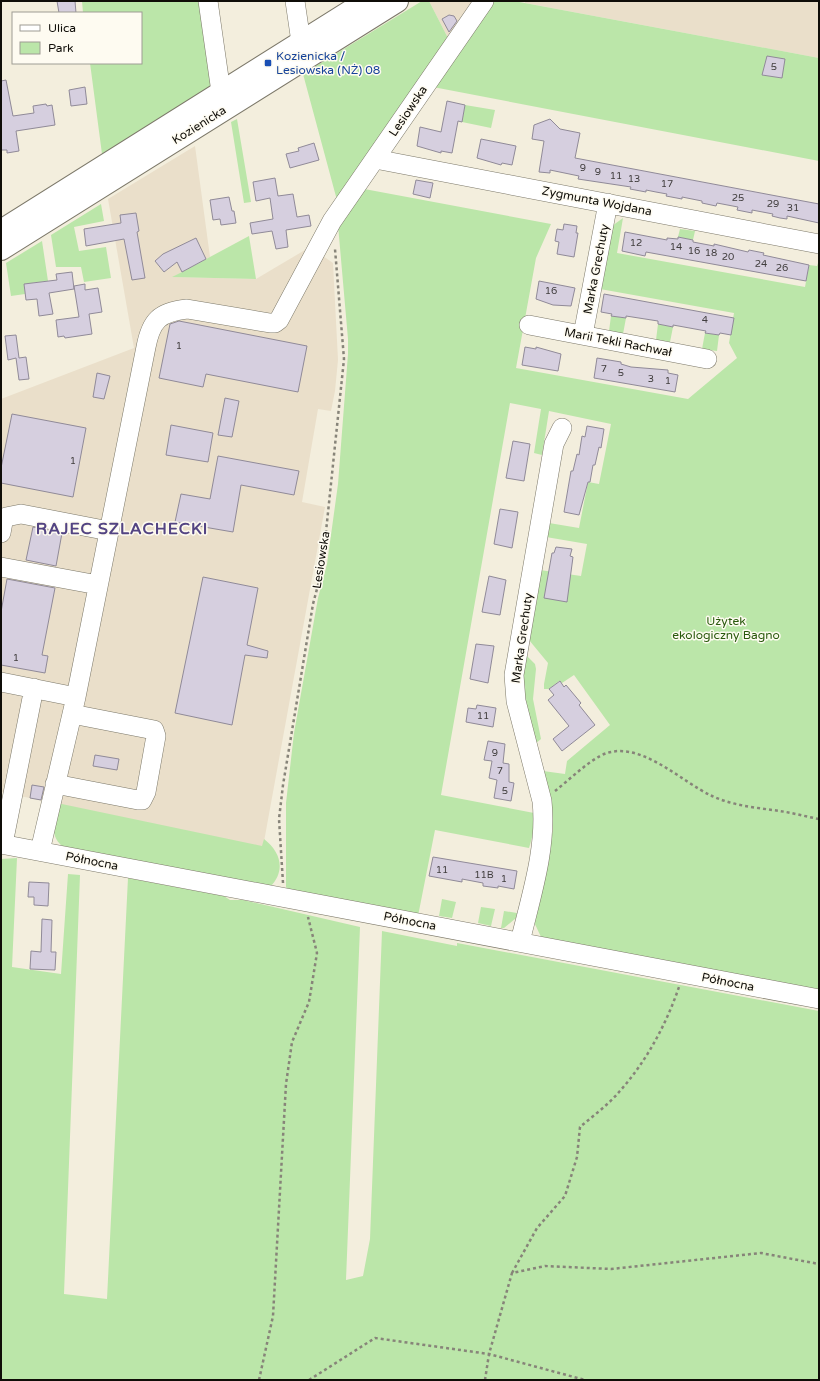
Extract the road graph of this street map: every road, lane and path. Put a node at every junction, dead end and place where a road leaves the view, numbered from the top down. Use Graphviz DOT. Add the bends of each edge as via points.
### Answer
graph roads {
  1 [pos="208,1"];
  2 [pos="295,1"];
  3 [pos="367,1"];
  4 [pos="397,1"];
  5 [pos="484,1"];
  6 [pos="301,42"];
  7 [pos="221,92"];
  8 [pos="375,159"];
  9 [pos="608,203"];
  10 [pos="332,221"];
  11 [pos="1,231"];
  12 [pos="819,244"];
  13 [pos="1,249"];
  14 [pos="529,325"];
  15 [pos="583,335"];
  16 [pos="707,359"];
  17 [pos="562,428"];
  18 [pos="109,531"];
  19 [pos="1,534"];
  20 [pos="1,567"];
  21 [pos="98,585"];
  22 [pos="1,682"];
  23 [pos="34,688"];
  24 [pos="74,705"];
  25 [pos="55,784"];
  26 [pos="542,801"];
  27 [pos="819,819"];
  28 [pos="2,844"];
  29 [pos="40,851"];
  30 [pos="281,897"];
  31 [pos="304,901"];
  32 [pos="520,942"];
  33 [pos="684,973"];
  34 [pos="819,999"];
  35 [pos="819,1264"];
  36 [pos="512,1273"];
  37 [pos="489,1354"];
  38 [pos="259,1380"];
  39 [pos="309,1380"];
  40 [pos="485,1380"];
  41 [pos="585,1380"];
  1 -- 7 [label="street"];
  2 -- 6 [label="street"];
  3 -- 6 [label="main road, Kozienicka"];
  4 -- 13 [label="main road, Kozienicka"];
  5 -- 8 [label="street, Lesiowska"];
  6 -- 7 [label="main road, Kozienicka"];
  7 -- 11 [label="main road, Kozienicka"];
  8 -- 9 [label="street, Zygmunta Wojdana"];
  8 -- 10 [label="street, Lesiowska"];
  9 -- 12 [label="street, Zygmunta Wojdana"];
  9 -- 15 [label="street, Marka Grechuty"];
  10 -- 18 [label="street, Lesiowska" via="279,320 274,323 188,309 176,311 152,325"];
  10 -- 30 [label="path, Lesiowska" via="344,359 322,570 313,604 282,792 279,819 283,879"];
  14 -- 15 [label="street, Marii Tekli Rachwał"];
  15 -- 16 [label="street, Marii Tekli Rachwał"];
  17 -- 26 [label="street, Marka Grechuty" via="554,444 514,675 516,702"];
  18 -- 19 [label="street" via="21,514 6,517"];
  18 -- 21 [label="street"];
  20 -- 21 [label="street"];
  21 -- 24 [label="street"];
  22 -- 23 [label="street"];
  23 -- 24 [label="street"];
  23 -- 28 [label="street"];
  24 -- 25 [label="street"];
  24 -- 25 [label="street" via="154,730 156,736 146,792 142,800 138,800"];
  25 -- 29 [label="street"];
  26 -- 27 [label="path" via="601,756 632,752 646,756 687,783 713,796 734,803"];
  26 -- 32 [label="street, Marka Grechuty" via="542,844"];
  28 -- 29 [label="street, Północna"];
  29 -- 30 [label="street, Północna"];
  30 -- 31 [label="street, Północna"];
  31 -- 32 [label="street, Północna"];
  31 -- 38 [label="path" via="317,953 309,1002 292,1042 286,1084 273,1316"];
  32 -- 33 [label="street, Północna"];
  33 -- 34 [label="street, Północna"];
  33 -- 36 [label="path" via="668,1017 643,1060 618,1093 580,1127 577,1157 565,1196 537,1228"];
  35 -- 36 [label="path" via="760,1254 611,1269 546,1266"];
  36 -- 37 [label="path"];
  37 -- 39 [label="path" via="375,1338"];
  37 -- 40 [label="path"];
  37 -- 41 [label="path"];
}
